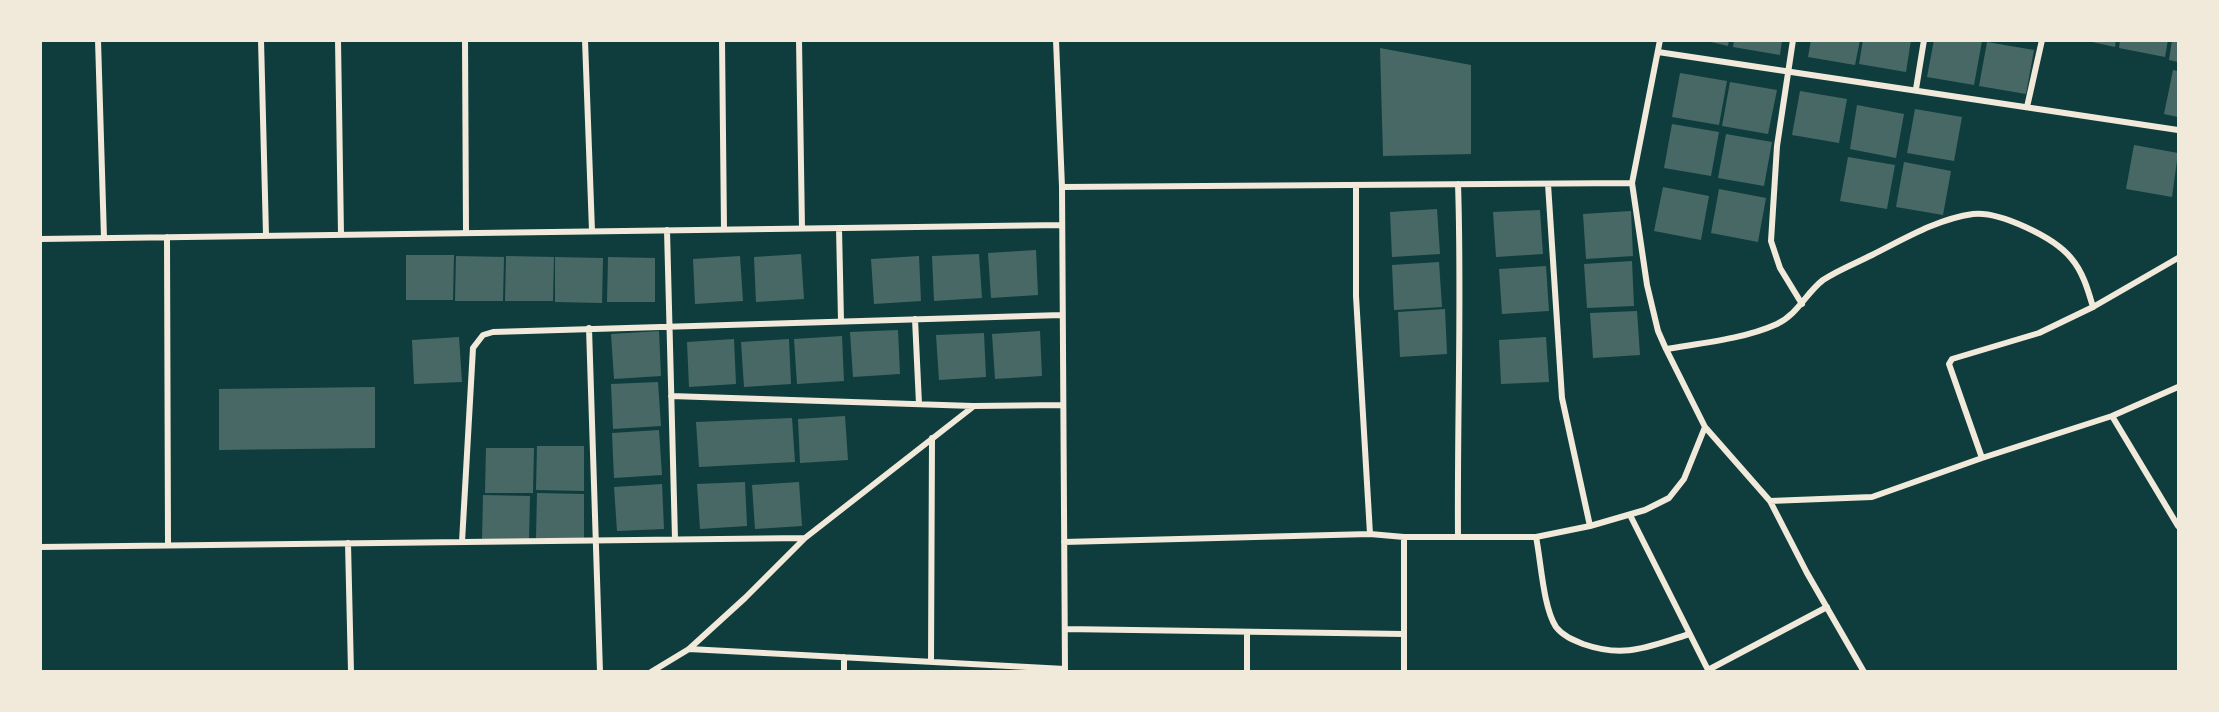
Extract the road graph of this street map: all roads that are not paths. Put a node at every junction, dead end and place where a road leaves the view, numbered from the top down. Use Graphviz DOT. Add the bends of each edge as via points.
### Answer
graph roads {
  1 [pos="98,40"];
  2 [pos="261,40"];
  3 [pos="338,40"];
  4 [pos="465,40"];
  5 [pos="585,40"];
  6 [pos="722,40"];
  7 [pos="799,40"];
  8 [pos="1056,40"];
  9 [pos="1660,40"];
  10 [pos="1793,40"];
  11 [pos="1924,40"];
  12 [pos="2042,40"];
  13 [pos="1658,52"];
  14 [pos="1788,73"];
  15 [pos="1916,89"];
  16 [pos="2027,106"];
  17 [pos="2178,130"];
  18 [pos="1632,183"];
  19 [pos="1458,184"];
  20 [pos="1548,184"];
  21 [pos="1356,185"];
  22 [pos="1062,187"];
  23 [pos="1062,225"];
  24 [pos="802,228"];
  25 [pos="839,228"];
  26 [pos="724,229"];
  27 [pos="667,230"];
  28 [pos="591,231"];
  29 [pos="466,233"];
  30 [pos="266,235"];
  31 [pos="341,235"];
  32 [pos="167,237"];
  33 [pos="104,238"];
  34 [pos="40,239"];
  35 [pos="2178,258"];
  36 [pos="1802,304"];
  37 [pos="2093,307"];
  38 [pos="1062,315"];
  39 [pos="915,319"];
  40 [pos="841,321"];
  41 [pos="669,325"];
  42 [pos="589,328"];
  43 [pos="1666,349"];
  44 [pos="2178,387"];
  45 [pos="671,396"];
  46 [pos="919,404"];
  47 [pos="1062,405"];
  48 [pos="974,406"];
  49 [pos="2112,416"];
  50 [pos="1705,427"];
  51 [pos="932,438"];
  52 [pos="1982,458"];
  53 [pos="1770,501"];
  54 [pos="1630,516"];
  55 [pos="1590,526"];
  56 [pos="2178,526"];
  57 [pos="1370,534"];
  58 [pos="1404,537"];
  59 [pos="1458,537"];
  60 [pos="1536,537"];
  61 [pos="805,538"];
  62 [pos="675,539"];
  63 [pos="462,542"];
  64 [pos="594,542"];
  65 [pos="1064,542"];
  66 [pos="348,543"];
  67 [pos="168,545"];
  68 [pos="40,547"];
  69 [pos="1827,607"];
  70 [pos="1065,629"];
  71 [pos="1248,634"];
  72 [pos="1404,634"];
  73 [pos="1690,634"];
  74 [pos="689,649"];
  75 [pos="844,657"];
  76 [pos="932,662"];
  77 [pos="1065,670"];
  78 [pos="1709,671"];
  79 [pos="351,672"];
  80 [pos="600,672"];
  81 [pos="651,672"];
  82 [pos="844,672"];
  83 [pos="1247,672"];
  84 [pos="1404,672"];
  85 [pos="1864,672"];
  1 -- 33 [label="street"];
  2 -- 30 [label="street"];
  3 -- 31 [label="street"];
  4 -- 29 [label="street"];
  5 -- 28 [label="street"];
  6 -- 26 [label="street"];
  7 -- 24 [label="street"];
  8 -- 22 [label="street"];
  9 -- 13 [label="street"];
  10 -- 14 [label="street"];
  11 -- 15 [label="street"];
  12 -- 16 [label="street"];
  13 -- 14 [label="street"];
  13 -- 18 [label="street"];
  14 -- 15 [label="street"];
  14 -- 36 [label="street" via="1777,146 1771,241 1780,268"];
  15 -- 16 [label="street"];
  16 -- 17 [label="street"];
  18 -- 20 [label="street"];
  18 -- 43 [label="street" via="1647,285"];
  19 -- 20 [label="street"];
  19 -- 21 [label="street"];
  19 -- 59 [label="street" via="1461,265"];
  20 -- 55 [label="street" via="1562,398"];
  21 -- 22 [label="street"];
  21 -- 57 [label="street" via="1356,296"];
  22 -- 23 [label="street"];
  23 -- 25 [label="street"];
  23 -- 38 [label="street"];
  24 -- 25 [label="street"];
  24 -- 26 [label="street"];
  25 -- 40 [label="street"];
  26 -- 27 [label="street"];
  27 -- 28 [label="street"];
  27 -- 41 [label="street"];
  28 -- 29 [label="street"];
  29 -- 31 [label="street"];
  30 -- 31 [label="street"];
  30 -- 32 [label="street"];
  32 -- 33 [label="street"];
  32 -- 67 [label="street"];
  33 -- 34 [label="street"];
  35 -- 37 [label="street"];
  36 -- 37 [label="street" via="1823,280 1840,270 1924,229 1976,214 2007,219 2070,256 2087,284"];
  36 -- 43 [label="street" via="1776,325"];
  37 -- 52 [label="street" via="2039,333 1952,359 1949,364"];
  38 -- 39 [label="street"];
  38 -- 47 [label="street"];
  39 -- 40 [label="street"];
  39 -- 46 [label="street"];
  40 -- 41 [label="street"];
  41 -- 42 [label="street"];
  41 -- 45 [label="street"];
  42 -- 63 [label="street" via="493,332 477,341 473,348"];
  42 -- 64 [label="street"];
  43 -- 50 [label="street"];
  44 -- 49 [label="street"];
  45 -- 46 [label="street"];
  45 -- 62 [label="street"];
  46 -- 48 [label="street"];
  47 -- 48 [label="street"];
  47 -- 65 [label="street"];
  48 -- 51 [label="street"];
  49 -- 52 [label="street"];
  49 -- 56 [label="street"];
  50 -- 53 [label="street"];
  50 -- 54 [label="street" via="1684,479 1669,498"];
  51 -- 61 [label="street"];
  51 -- 76 [label="street"];
  52 -- 53 [label="street" via="1872,497"];
  53 -- 69 [label="street"];
  54 -- 55 [label="street"];
  54 -- 73 [label="street"];
  55 -- 60 [label="street"];
  57 -- 58 [label="street"];
  57 -- 65 [label="street"];
  58 -- 59 [label="street"];
  58 -- 72 [label="street"];
  59 -- 60 [label="street"];
  60 -- 73 [label="street" via="1549,606 1556,626 1570,639 1602,650 1629,652"];
  61 -- 62 [label="street"];
  61 -- 74 [label="street"];
  62 -- 64 [label="street"];
  63 -- 64 [label="street"];
  63 -- 66 [label="street"];
  64 -- 80 [label="street"];
  65 -- 70 [label="street"];
  66 -- 67 [label="street"];
  66 -- 79 [label="street"];
  67 -- 68 [label="street"];
  69 -- 78 [label="street"];
  69 -- 85 [label="street"];
  70 -- 71 [label="street"];
  70 -- 77 [label="street"];
  71 -- 72 [label="street"];
  71 -- 83 [label="street"];
  72 -- 84 [label="street"];
  73 -- 78 [label="street"];
  74 -- 75 [label="street"];
  74 -- 81 [label="street"];
  75 -- 76 [label="street"];
  75 -- 82 [label="street"];
  76 -- 77 [label="street"];
}
